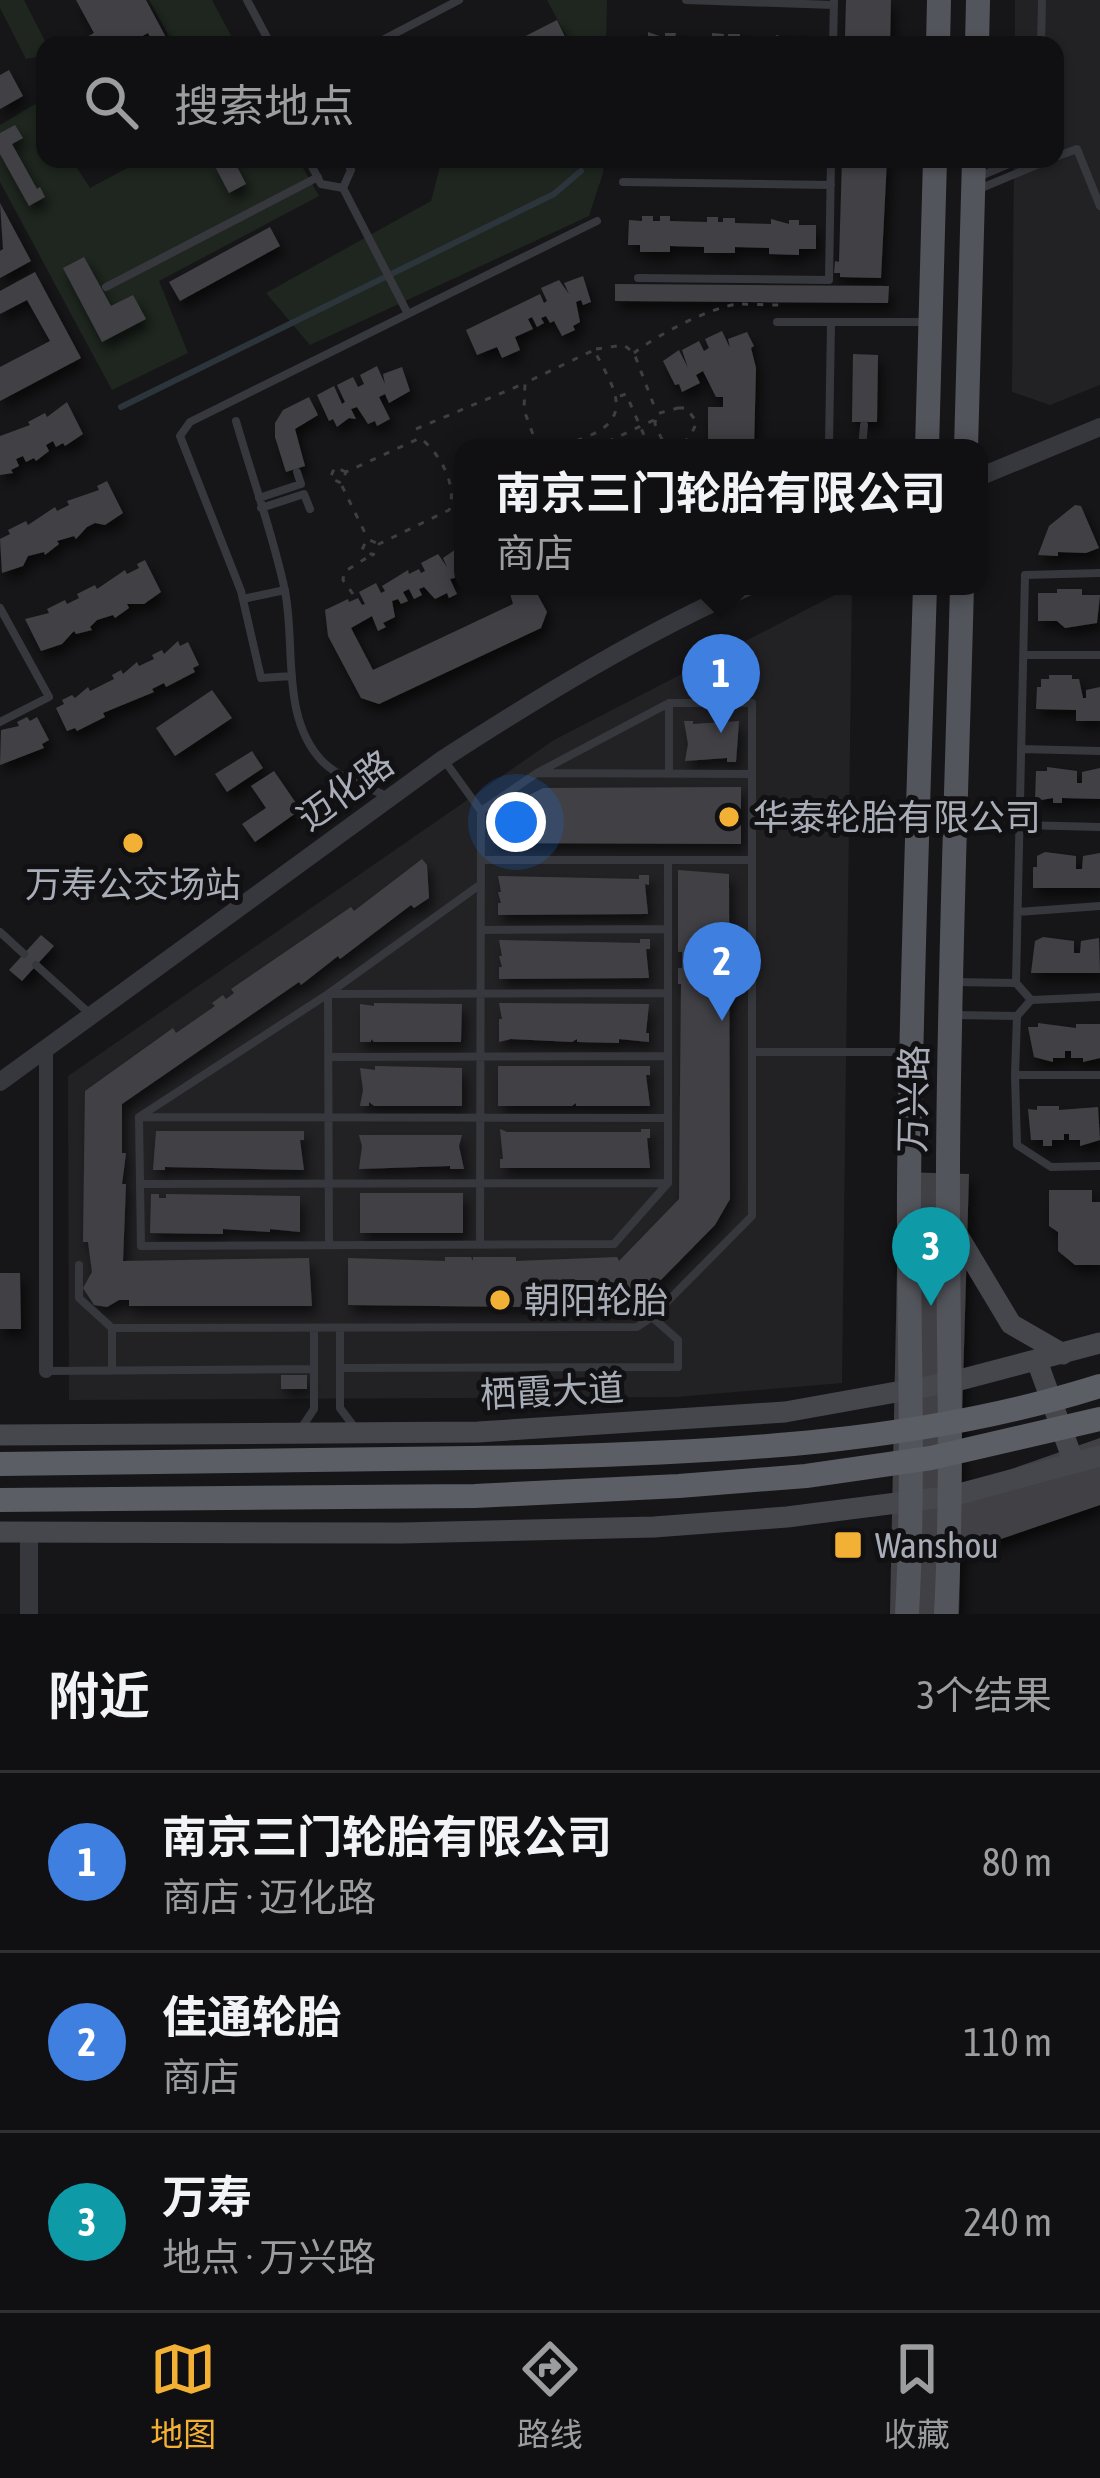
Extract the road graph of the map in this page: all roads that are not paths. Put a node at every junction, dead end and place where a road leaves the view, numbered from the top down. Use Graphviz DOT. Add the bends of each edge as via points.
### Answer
graph roads {
  1 [pos="247,0"];
  2 [pos="459,0"];
  3 [pos="686,0"];
  4 [pos="939,0"];
  5 [pos="978,0"];
  6 [pos="1042,0"];
  7 [pos="834,2"];
  8 [pos="266,36"];
  9 [pos="391,36"];
  10 [pos="833,36"];
  11 [pos="938,36"];
  12 [pos="976,36"];
  13 [pos="1041,36"];
  14 [pos="1064,153"];
  15 [pos="313,168"];
  16 [pos="350,168"];
  17 [pos="831,168"];
  18 [pos="935,168"];
  19 [pos="1011,168"];
  20 [pos="318,177"];
  21 [pos="973,177"];
  22 [pos="623,182"];
  23 [pos="831,185"];
  24 [pos="343,188"];
  25 [pos="1100,206"];
  26 [pos="597,221"];
  27 [pos="638,278"];
  28 [pos="106,287"];
  29 [pos="408,314"];
  30 [pos="778,322"];
  31 [pos="831,322"];
  32 [pos="931,322"];
  33 [pos="236,421"];
  34 [pos="864,425"];
  35 [pos="1100,427"];
  36 [pos="829,439"];
  37 [pos="863,439"];
  38 [pos="928,439"];
  39 [pos="966,439"];
  40 [pos="297,472"];
  41 [pos="988,473"];
  42 [pos="303,489"];
  43 [pos="260,503"];
  44 [pos="310,509"];
  45 [pos="1100,573"];
  46 [pos="285,590"];
  47 [pos="730,595"];
  48 [pos="925,595"];
  49 [pos="962,595"];
  50 [pos="243,599"];
  51 [pos="0,608"];
  52 [pos="1024,655"];
  53 [pos="1100,655"];
  54 [pos="292,676"];
  55 [pos="669,704"];
  56 [pos="0,722"];
  57 [pos="1021,749"];
  58 [pos="1100,751"];
  59 [pos="443,759"];
  60 [pos="537,773"];
  61 [pos="669,773"];
  62 [pos="752,774"];
  63 [pos="390,798"];
  64 [pos="481,811"];
  65 [pos="1019,825"];
  66 [pos="1100,827"];
  67 [pos="481,860"];
  68 [pos="668,860"];
  69 [pos="752,860"];
  70 [pos="481,884"];
  71 [pos="1100,906"];
  72 [pos="1018,912"];
  73 [pos="668,929"];
  74 [pos="481,930"];
  75 [pos="0,932"];
  76 [pos="24,954"];
  77 [pos="36,965"];
  78 [pos="952,982"];
  79 [pos="1016,983"];
  80 [pos="668,993"];
  81 [pos="328,994"];
  82 [pos="480,994"];
  83 [pos="1100,997"];
  84 [pos="1031,1000"];
  85 [pos="90,1014"];
  86 [pos="951,1015"];
  87 [pos="1016,1016"];
  88 [pos="46,1047"];
  89 [pos="752,1052"];
  90 [pos="911,1052"];
  91 [pos="480,1056"];
  92 [pos="668,1056"];
  93 [pos="329,1057"];
  94 [pos="1015,1075"];
  95 [pos="1100,1075"];
  96 [pos="0,1082"];
  97 [pos="480,1116"];
  98 [pos="139,1117"];
  99 [pos="329,1117"];
  100 [pos="668,1118"];
  101 [pos="1100,1166"];
  102 [pos="329,1183"];
  103 [pos="480,1183"];
  104 [pos="668,1183"];
  105 [pos="140,1184"];
  106 [pos="948,1219"];
  107 [pos="329,1245"];
  108 [pos="480,1245"];
  109 [pos="79,1265"];
  110 [pos="652,1317"];
  111 [pos="112,1328"];
  112 [pos="314,1328"];
  113 [pos="340,1328"];
  114 [pos="1100,1342"];
  115 [pos="1064,1354"];
  116 [pos="1037,1361"];
  117 [pos="340,1368"];
  118 [pos="314,1370"];
  119 [pos="46,1371"];
  120 [pos="112,1371"];
  121 [pos="952,1382"];
  122 [pos="1100,1386"];
  123 [pos="908,1390"];
  124 [pos="1100,1419"];
  125 [pos="359,1433"];
  126 [pos="296,1434"];
  127 [pos="0,1435"];
  128 [pos="1100,1456"];
  129 [pos="1074,1463"];
  130 [pos="0,1464"];
  131 [pos="952,1496"];
  132 [pos="913,1499"];
  133 [pos="0,1500"];
  134 [pos="0,1532"];
  135 [pos="29,1532"];
  136 [pos="29,1614"];
  137 [pos="907,1614"];
  138 [pos="946,1614"];
  1 -- 8 [label="lane"];
  2 -- 9 [label="lane"];
  3 -- 7 [label="lane"];
  4 -- 11 [label="main road"];
  5 -- 12 [label="main road"];
  6 -- 13 [label="lane"];
  7 -- 10 [label="lane"];
  14 -- 25 [label="lane" via="1077,148"];
  15 -- 20 [label="lane"];
  16 -- 24 [label="lane"];
  17 -- 23 [label="lane"];
  18 -- 32 [label="main road"];
  19 -- 21 [label="lane"];
  20 -- 24 [label="lane"];
  20 -- 28 [label="lane"];
  21 -- 39 [label="main road"];
  22 -- 23 [label="lane"];
  23 -- 27 [label="lane" via="829,280"];
  24 -- 29 [label="lane"];
  26 -- 29 [label="lane"];
  29 -- 50 [label="lane" via="190,422 180,436"];
  30 -- 31 [label="lane"];
  31 -- 32 [label="lane"];
  31 -- 36 [label="lane"];
  32 -- 38 [label="main road"];
  33 -- 43 [label="lane"];
  34 -- 37 [label="lane"];
  35 -- 41 [label="street"];
  40 -- 42 [label="lane"];
  42 -- 43 [label="lane"];
  42 -- 44 [label="lane"];
  43 -- 46 [label="lane"];
  45 -- 52 [label="lane" via="1025,575"];
  46 -- 50 [label="lane"];
  46 -- 54 [label="lane"];
  47 -- 59 [label="street, 迈化路"];
  48 -- 90 [label="main road, 万兴路"];
  49 -- 78 [label="main road, 万兴路"];
  50 -- 54 [label="lane" via="261,677"];
  51 -- 56 [label="lane" via="49,697"];
  52 -- 53 [label="lane"];
  52 -- 57 [label="lane"];
  54 -- 63 [label="lane" via="298,713 323,761"];
  55 -- 60 [label="lane"];
  55 -- 61 [label="lane"];
  55 -- 62 [label="lane" via="752,704"];
  57 -- 58 [label="lane"];
  57 -- 65 [label="lane"];
  59 -- 63 [label="street, 迈化路"];
  59 -- 64 [label="lane"];
  60 -- 61 [label="lane"];
  60 -- 64 [label="lane"];
  61 -- 62 [label="lane"];
  62 -- 69 [label="lane"];
  63 -- 85 [label="street, 迈化路"];
  64 -- 67 [label="lane"];
  65 -- 66 [label="lane"];
  65 -- 72 [label="lane"];
  67 -- 68 [label="lane"];
  67 -- 70 [label="lane"];
  68 -- 69 [label="lane"];
  68 -- 73 [label="lane"];
  69 -- 89 [label="lane"];
  70 -- 74 [label="lane"];
  70 -- 81 [label="lane"];
  71 -- 72 [label="lane"];
  72 -- 79 [label="lane"];
  73 -- 74 [label="lane"];
  73 -- 80 [label="lane"];
  74 -- 82 [label="lane"];
  75 -- 76 [label="lane"];
  77 -- 85 [label="lane"];
  78 -- 79 [label="lane"];
  78 -- 86 [label="main road, 万兴路"];
  79 -- 84 [label="lane"];
  80 -- 82 [label="lane"];
  80 -- 92 [label="lane"];
  81 -- 82 [label="lane"];
  81 -- 93 [label="lane"];
  81 -- 98 [label="lane"];
  82 -- 91 [label="lane"];
  83 -- 84 [label="lane"];
  84 -- 87 [label="lane"];
  85 -- 88 [label="street, 迈化路"];
  86 -- 87 [label="lane"];
  86 -- 106 [label="main road, 万兴路"];
  87 -- 94 [label="lane"];
  88 -- 96 [label="street, 迈化路"];
  88 -- 119 [label="street"];
  89 -- 90 [label="lane"];
  89 -- 110 [label="lane" via="752,1216"];
  90 -- 123 [label="main road, 万兴路"];
  91 -- 92 [label="lane"];
  91 -- 93 [label="lane"];
  91 -- 97 [label="lane"];
  92 -- 100 [label="lane"];
  93 -- 99 [label="lane"];
  94 -- 95 [label="lane"];
  94 -- 101 [label="lane" via="1017,1145 1051,1167"];
  97 -- 99 [label="lane"];
  97 -- 100 [label="lane"];
  97 -- 103 [label="lane"];
  98 -- 99 [label="lane"];
  98 -- 105 [label="lane"];
  99 -- 102 [label="lane"];
  100 -- 104 [label="lane"];
  102 -- 103 [label="lane"];
  102 -- 105 [label="lane"];
  102 -- 107 [label="lane"];
  103 -- 104 [label="lane"];
  103 -- 108 [label="lane"];
  104 -- 108 [label="lane" via="614,1244"];
  105 -- 107 [label="lane" via="141,1246"];
  106 -- 115 [label="main road" via="1011,1324"];
  106 -- 121 [label="main road, 万兴路"];
  107 -- 108 [label="lane"];
  109 -- 111 [label="lane" via="79,1298"];
  110 -- 113 [label="lane" via="637,1327"];
  110 -- 117 [label="lane" via="679,1340 678,1367"];
  111 -- 112 [label="lane"];
  111 -- 120 [label="lane"];
  112 -- 113 [label="lane"];
  112 -- 118 [label="lane"];
  113 -- 117 [label="lane"];
  114 -- 115 [label="main road, 栖霞大道"];
  115 -- 116 [label="main road, 栖霞大道"];
  116 -- 121 [label="main road, 栖霞大道"];
  116 -- 129 [label="main road"];
  117 -- 125 [label="lane" via="340,1408"];
  118 -- 120 [label="lane"];
  118 -- 126 [label="lane" via="314,1409"];
  119 -- 120 [label="lane"];
  121 -- 123 [label="main road, 栖霞大道"];
  121 -- 131 [label="main road, 万兴路"];
  122 -- 130 [label="highway, 栖霞大道, bridge" via="935,1426 678,1452"];
  123 -- 125 [label="main road, 栖霞大道" via="785,1412"];
  123 -- 132 [label="main road, 万兴路"];
  124 -- 133 [label="highway, bridge" via="931,1458 700,1485 476,1496"];
  125 -- 126 [label="main road, 栖霞大道"];
  126 -- 127 [label="main road, 栖霞大道"];
  128 -- 129 [label="main road"];
  129 -- 131 [label="main road"];
  131 -- 132 [label="main road"];
  131 -- 138 [label="main road, 万兴路"];
  132 -- 135 [label="main road" via="654,1526"];
  132 -- 137 [label="main road, 万兴路"];
  134 -- 135 [label="main road"];
  135 -- 136 [label="street"];
}
